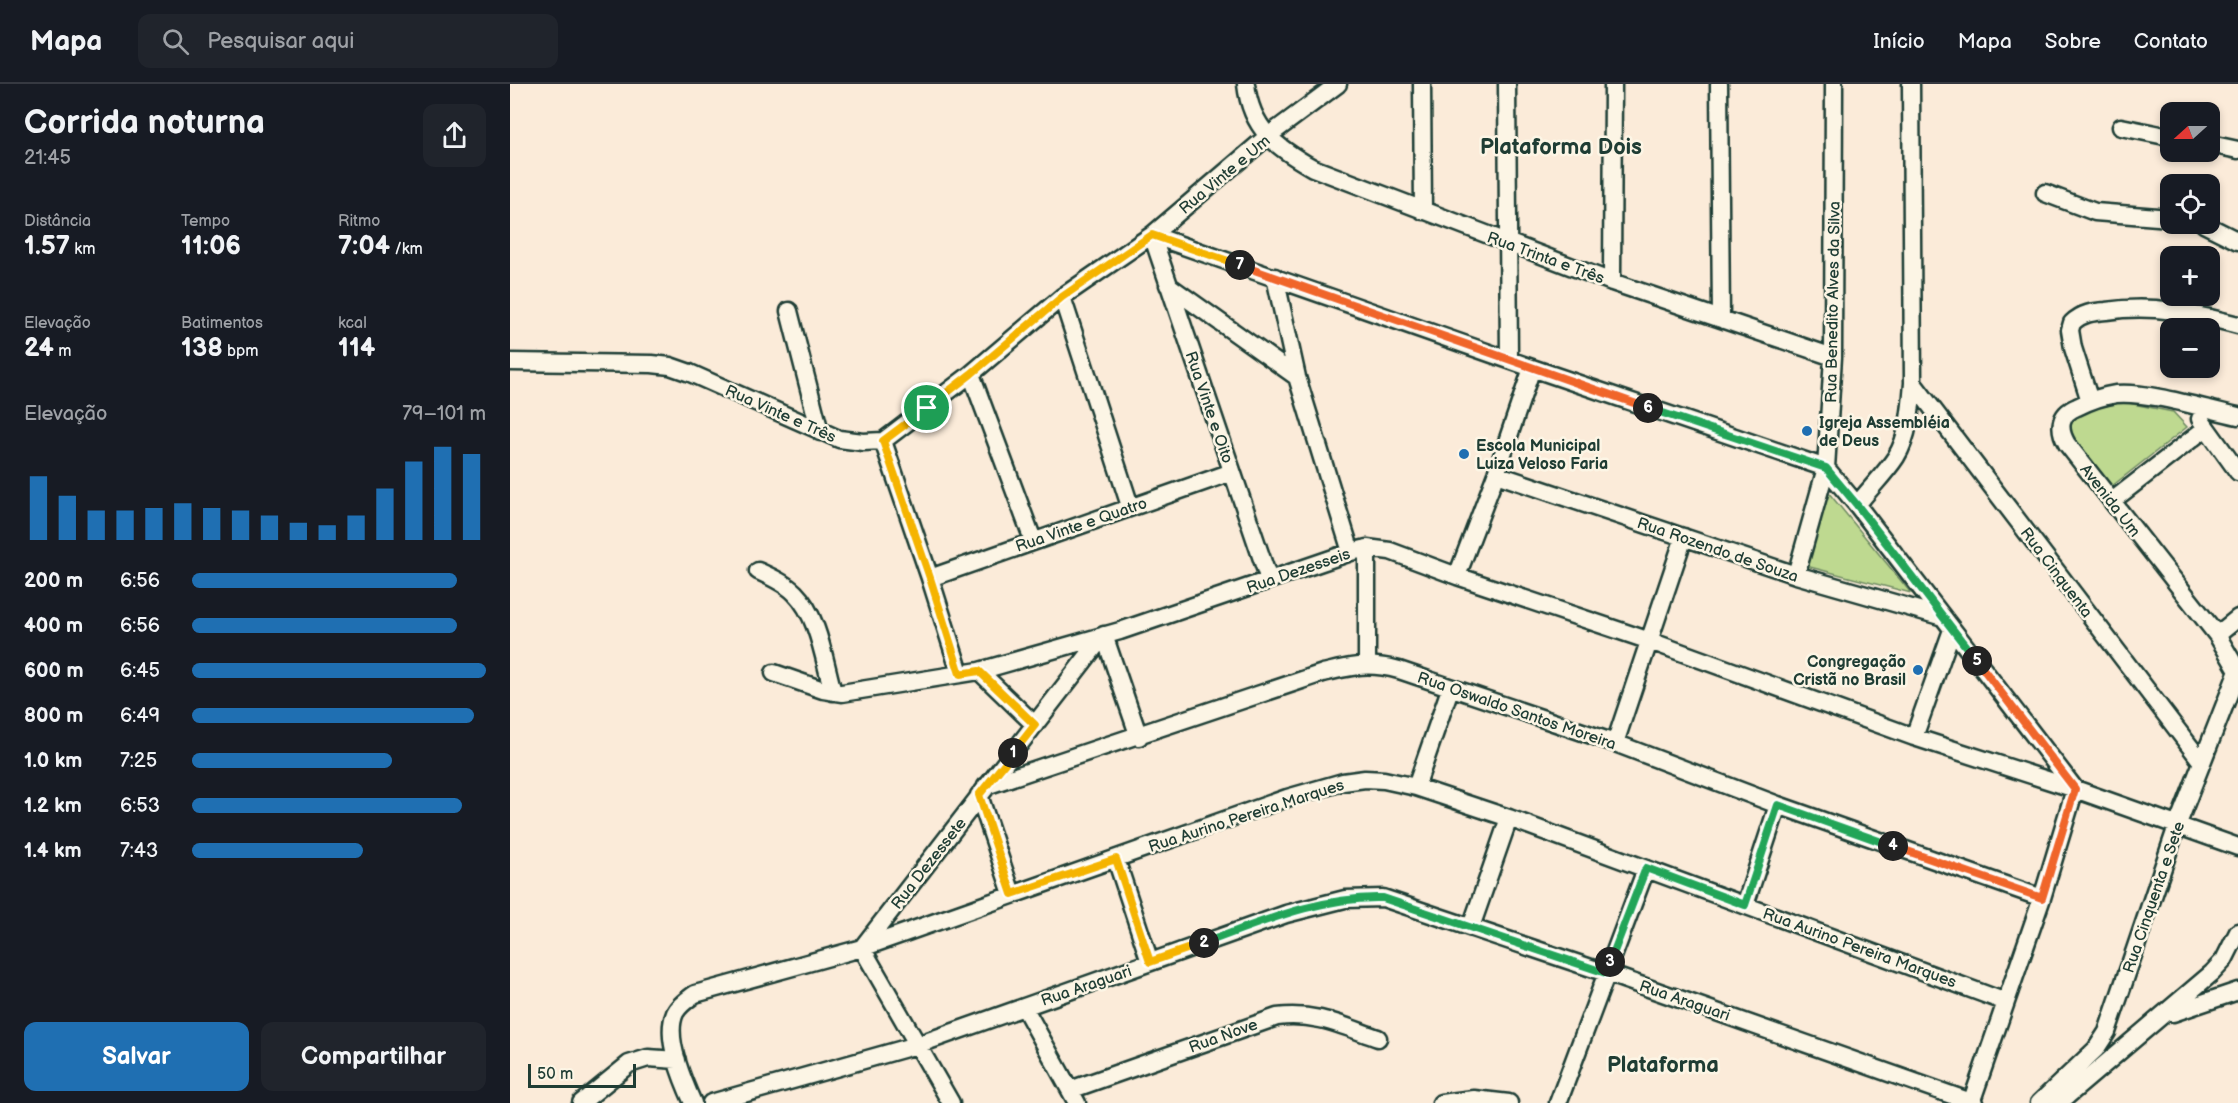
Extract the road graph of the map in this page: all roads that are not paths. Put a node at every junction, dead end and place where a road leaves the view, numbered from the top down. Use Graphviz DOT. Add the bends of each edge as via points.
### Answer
graph roads {
  1 [pos="1246,84"];
  2 [pos="1338,84"];
  3 [pos="1422,84"];
  4 [pos="1507,84"];
  5 [pos="1613,84"];
  6 [pos="1719,84"];
  7 [pos="1834,84"];
  8 [pos="1911,84"];
  9 [pos="2121,128"];
  10 [pos="2160,135"];
  11 [pos="1268,136"];
  12 [pos="2220,146"];
  13 [pos="2238,150"];
  14 [pos="2045,193"];
  15 [pos="1423,211"];
  16 [pos="2160,217"];
  17 [pos="2220,232"];
  18 [pos="1152,235"];
  19 [pos="2238,241"];
  20 [pos="1507,243"];
  21 [pos="1275,277"];
  22 [pos="1612,282"];
  23 [pos="1168,285"];
  24 [pos="1062,297"];
  25 [pos="789,311"];
  26 [pos="1721,318"];
  27 [pos="2238,325"];
  28 [pos="1833,357"];
  29 [pos="1509,359"];
  30 [pos="510,362"];
  31 [pos="1532,368"];
  32 [pos="971,374"];
  33 [pos="1297,377"];
  34 [pos="1913,383"];
  35 [pos="2090,401"];
  36 [pos="2189,405"];
  37 [pos="2238,416"];
  38 [pos="2206,428"];
  39 [pos="820,432"];
  40 [pos="883,441"];
  41 [pos="1826,468"];
  42 [pos="1232,472"];
  43 [pos="2238,472"];
  44 [pos="1496,474"];
  45 [pos="2112,501"];
  46 [pos="1857,505"];
  47 [pos="1130,506"];
  48 [pos="1684,537"];
  49 [pos="1033,540"];
  50 [pos="1359,550"];
  51 [pos="759,572"];
  52 [pos="1796,575"];
  53 [pos="1456,576"];
  54 [pos="930,578"];
  55 [pos="1269,580"];
  56 [pos="2238,618"];
  57 [pos="1947,623"];
  58 [pos="1104,635"];
  59 [pos="2217,635"];
  60 [pos="1650,641"];
  61 [pos="1367,664"];
  62 [pos="979,671"];
  63 [pos="2238,671"];
  64 [pos="774,673"];
  65 [pos="960,674"];
  66 [pos="1450,688"];
  67 [pos="832,692"];
  68 [pos="1035,725"];
  69 [pos="1139,737"];
  70 [pos="1914,737"];
  71 [pos="1615,743"];
  72 [pos="2201,761"];
  73 [pos="1416,787"];
  74 [pos="2075,789"];
  75 [pos="983,791"];
  76 [pos="1778,805"];
  77 [pos="1509,818"];
  78 [pos="2177,826"];
  79 [pos="2238,848"];
  80 [pos="1116,859"];
  81 [pos="1646,868"];
  82 [pos="1012,894"];
  83 [pos="2042,898"];
  84 [pos="1745,905"];
  85 [pos="1471,927"];
  86 [pos="2238,932"];
  87 [pos="862,948"];
  88 [pos="1150,962"];
  89 [pos="1606,973"];
  90 [pos="2238,991"];
  91 [pos="2006,1002"];
  92 [pos="1024,1007"];
  93 [pos="2163,1016"];
  94 [pos="1378,1038"];
  95 [pos="917,1045"];
  96 [pos="677,1060"];
  97 [pos="1074,1097"];
  98 [pos="1972,1102"];
  99 [pos="581,1103"];
  100 [pos="693,1103"];
  101 [pos="711,1103"];
  102 [pos="951,1103"];
  103 [pos="1441,1103"];
  104 [pos="1509,1103"];
  105 [pos="1558,1103"];
  106 [pos="2039,1103"];
  107 [pos="2059,1103"];
  1 -- 11 [label="street" via="1253,117"];
  2 -- 11 [label="street, Rua Vinte e Um"];
  3 -- 15 [label="street"];
  4 -- 20 [label="street"];
  5 -- 22 [label="street"];
  6 -- 26 [label="street"];
  7 -- 28 [label="street, Rua Benedito Alves da Silva"];
  8 -- 34 [label="street"];
  9 -- 10 [label="street"];
  11 -- 15 [label="street, Rua Trinta e Três" via="1313,168"];
  11 -- 18 [label="street, Rua Vinte e Um"];
  12 -- 13 [label="street"];
  14 -- 16 [label="street" via="2095,212"];
  15 -- 20 [label="street, Rua Trinta e Três"];
  17 -- 19 [label="street"];
  18 -- 21 [label="street"];
  18 -- 23 [label="street, Rua Vinte e Oito"];
  18 -- 24 [label="street, Rua Vinte e Um"];
  20 -- 22 [label="street, Rua Trinta e Três"];
  20 -- 29 [label="street"];
  21 -- 29 [label="street"];
  21 -- 33 [label="street"];
  22 -- 26 [label="street, Rua Trinta e Três"];
  23 -- 33 [label="street"];
  23 -- 42 [label="street, Rua Vinte e Oito"];
  24 -- 32 [label="street, Rua Vinte e Um"];
  24 -- 47 [label="street"];
  25 -- 39 [label="street"];
  26 -- 28 [label="street, Rua Trinta e Três"];
  27 -- 35 [label="street" via="2160,308 2126,308 2081,316 2070,330"];
  28 -- 41 [label="street, Rua Benedito Alves da Silva"];
  29 -- 31 [label="street"];
  30 -- 39 [label="street, Rua Vinte e Três" via="670,366"];
  31 -- 41 [label="street"];
  31 -- 44 [label="street"];
  32 -- 40 [label="street, Rua Vinte e Um"];
  32 -- 49 [label="street"];
  33 -- 50 [label="street"];
  34 -- 46 [label="street" via="1911,407 1896,457"];
  34 -- 72 [label="street, Rua Cinquenta"];
  35 -- 36 [label="street" via="2127,394"];
  35 -- 45 [label="street, Avenida Um" via="2071,409 2060,427 2067,444"];
  36 -- 37 [label="street"];
  36 -- 38 [label="street"];
  38 -- 43 [label="street"];
  38 -- 45 [label="street"];
  39 -- 40 [label="street, Rua Vinte e Três" via="849,442"];
  40 -- 54 [label="street"];
  41 -- 46 [label="street"];
  41 -- 52 [label="street, Rua Benedito Alves da Silva"];
  42 -- 47 [label="street, Rua Vinte e Quatro"];
  42 -- 55 [label="street, Rua Vinte e Oito"];
  44 -- 48 [label="street, Rua Rozendo de Souza"];
  44 -- 53 [label="street"];
  45 -- 59 [label="street, Avenida Um"];
  46 -- 57 [label="street"];
  47 -- 49 [label="street, Rua Vinte e Quatro"];
  48 -- 52 [label="street, Rua Rozendo de Souza"];
  48 -- 60 [label="street"];
  49 -- 54 [label="street, Rua Vinte e Quatro"];
  50 -- 53 [label="street, Rua Dezesseis" via="1390,551"];
  50 -- 55 [label="street, Rua Dezesseis"];
  50 -- 61 [label="street"];
  51 -- 67 [label="street" via="784,584 803,603"];
  52 -- 57 [label="street, Rua Rozendo de Souza"];
  53 -- 60 [label="street, Rua Dezesseis"];
  54 -- 65 [label="street"];
  55 -- 58 [label="street, Rua Dezesseis"];
  56 -- 59 [label="street"];
  57 -- 70 [label="street"];
  57 -- 74 [label="street"];
  58 -- 62 [label="street, Rua Dezesseis"];
  58 -- 68 [label="street, Rua Dezessete"];
  58 -- 69 [label="street"];
  59 -- 63 [label="street, Avenida Um"];
  60 -- 70 [label="street, Rua Dezesseis"];
  60 -- 71 [label="street"];
  61 -- 66 [label="street, Rua Oswaldo Santos Moreira" via="1399,670"];
  61 -- 69 [label="street, Rua Oswaldo Santos Moreira" via="1323,673"];
  62 -- 65 [label="street, Rua Dezesseis"];
  62 -- 68 [label="street"];
  63 -- 72 [label="street, Rua Cinquenta e Sete"];
  64 -- 67 [label="street, Rua Dezesseis"];
  65 -- 67 [label="street, Rua Dezesseis" via="854,692"];
  66 -- 71 [label="street, Rua Oswaldo Santos Moreira"];
  66 -- 73 [label="street"];
  68 -- 75 [label="street, Rua Dezessete"];
  69 -- 75 [label="street, Rua Oswaldo Santos Moreira"];
  70 -- 74 [label="street, Rua Dezesseis"];
  71 -- 76 [label="street, Rua Oswaldo Santos Moreira"];
  72 -- 78 [label="street, Rua Cinquenta e Sete"];
  73 -- 77 [label="street, Rua Aurino Pereira Marques"];
  73 -- 80 [label="street, Rua Aurino Pereira Marques" via="1384,780 1343,782"];
  74 -- 78 [label="street, Rua Dezesseis"];
  74 -- 83 [label="street"];
  75 -- 82 [label="street"];
  75 -- 87 [label="street, Rua Dezessete"];
  76 -- 83 [label="street, Rua Oswaldo Santos Moreira"];
  76 -- 84 [label="street"];
  77 -- 81 [label="street, Rua Aurino Pereira Marques"];
  77 -- 85 [label="street"];
  78 -- 79 [label="street, Rua Dezesseis"];
  78 -- 106 [label="street, Rua Cinquenta e Sete" via="2107,1032 2096,1049"];
  80 -- 82 [label="street, Rua Aurino Pereira Marques"];
  80 -- 88 [label="street"];
  81 -- 84 [label="street, Rua Aurino Pereira Marques"];
  81 -- 89 [label="street"];
  82 -- 87 [label="street, Rua Aurino Pereira Marques"];
  83 -- 91 [label="street"];
  84 -- 91 [label="street, Rua Aurino Pereira Marques"];
  85 -- 88 [label="street, Rua Araguari" via="1383,898 1345,899 1286,914"];
  85 -- 89 [label="street, Rua Araguari"];
  86 -- 93 [label="street" via="2224,960"];
  87 -- 95 [label="street"];
  87 -- 96 [label="street, Rua Aurino Pereira Marques" via="695,994 675,1014 672,1029"];
  88 -- 92 [label="street, Rua Araguari"];
  89 -- 98 [label="street, Rua Araguari"];
  89 -- 105 [label="street"];
  90 -- 93 [label="street"];
  91 -- 98 [label="street"];
  92 -- 95 [label="street, Rua Araguari"];
  92 -- 97 [label="street"];
  93 -- 107 [label="street"];
  94 -- 97 [label="street, Rua Nove" via="1315,1017 1277,1017"];
  95 -- 101 [label="street, Rua Araguari"];
  95 -- 102 [label="street"];
  96 -- 99 [label="street" via="648,1058 628,1064"];
  96 -- 100 [label="street"];
  103 -- 104 [label="street" via="1474,1099"];
}
